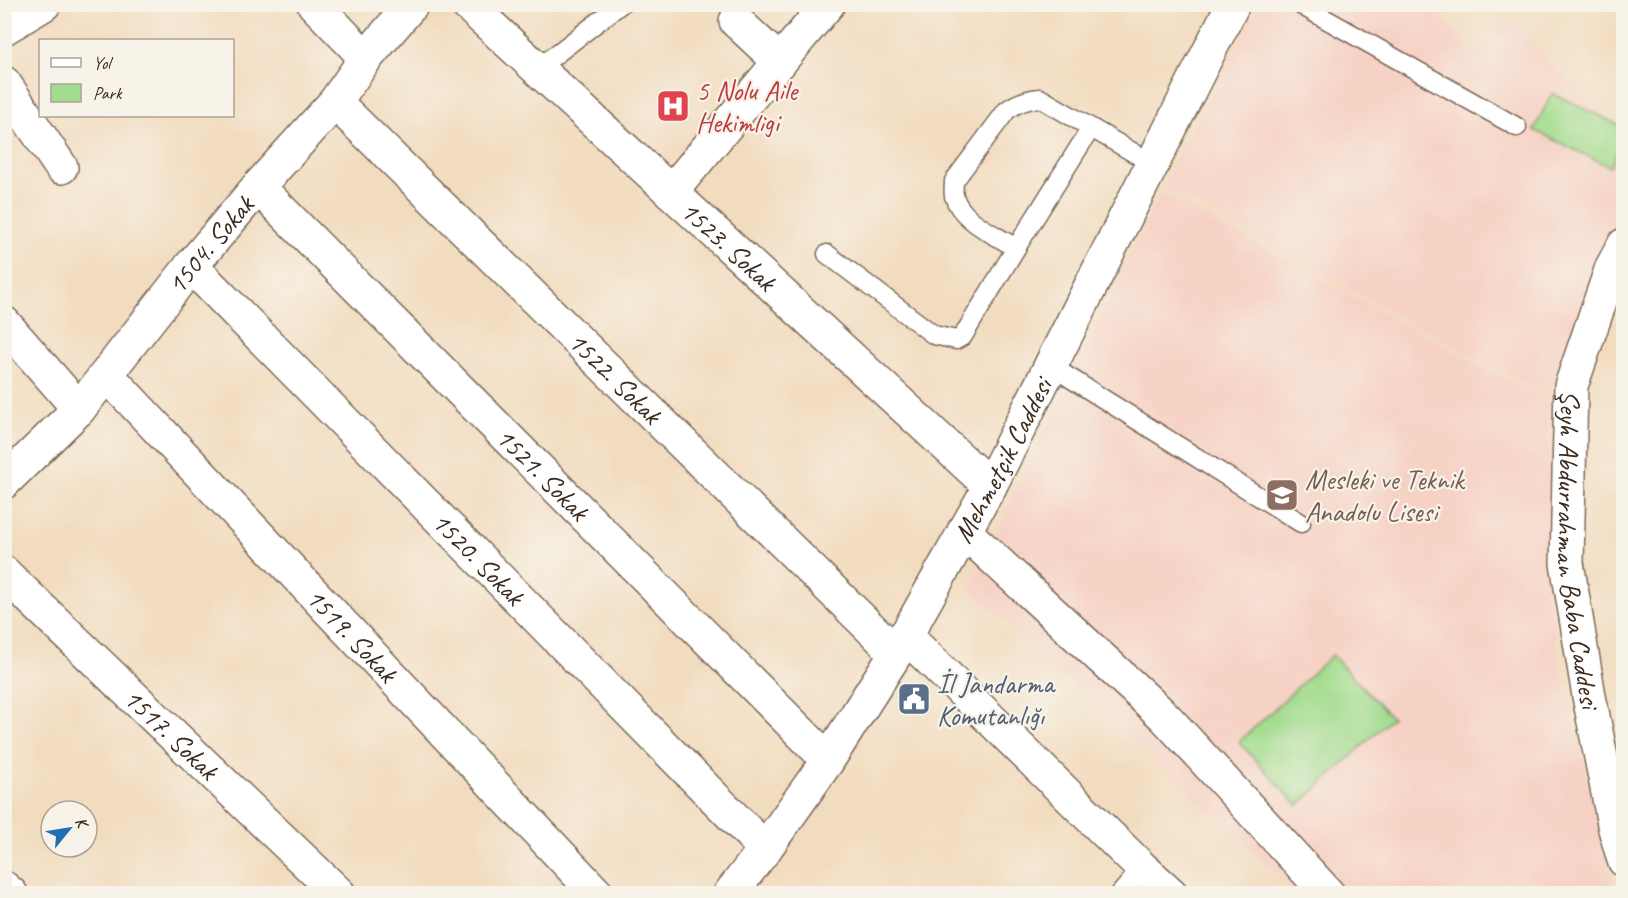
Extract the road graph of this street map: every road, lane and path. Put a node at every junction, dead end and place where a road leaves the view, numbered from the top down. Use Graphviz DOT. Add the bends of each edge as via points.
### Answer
graph roads {
  1 [pos="44,4"];
  2 [pos="314,4"];
  3 [pos="412,4"];
  4 [pos="467,4"];
  5 [pos="621,4"];
  6 [pos="828,4"];
  7 [pos="1233,4"];
  8 [pos="1299,4"];
  9 [pos="8,18"];
  10 [pos="736,21"];
  11 [pos="366,58"];
  12 [pos="780,62"];
  13 [pos="537,69"];
  14 [pos="4,83"];
  15 [pos="335,102"];
  16 [pos="1517,127"];
  17 [pos="1091,128"];
  18 [pos="1153,164"];
  19 [pos="61,166"];
  20 [pos="258,187"];
  21 [pos="671,192"];
  22 [pos="1623,245"];
  23 [pos="1016,248"];
  24 [pos="827,254"];
  25 [pos="191,266"];
  26 [pos="4,323"];
  27 [pos="1051,366"];
  28 [pos="107,375"];
  29 [pos="79,409"];
  30 [pos="4,482"];
  31 [pos="990,486"];
  32 [pos="1301,523"];
  33 [pos="964,531"];
  34 [pos="4,573"];
  35 [pos="901,644"];
  36 [pos="828,760"];
  37 [pos="765,849"];
  38 [pos="1623,860"];
  39 [pos="1142,868"];
  40 [pos="4,888"];
  41 [pos="11,894"];
  42 [pos="339,894"];
  43 [pos="597,894"];
  44 [pos="730,894"];
  45 [pos="1120,894"];
  46 [pos="1171,894"];
  47 [pos="1328,894"];
  1 -- 9 [label="street"];
  2 -- 11 [label="street"];
  3 -- 11 [label="street, 1504. Sokak"];
  4 -- 13 [label="street, 1523. Sokak"];
  5 -- 13 [label="lane"];
  6 -- 12 [label="street"];
  7 -- 18 [label="street, Mehmetçik Caddesi"];
  8 -- 16 [label="lane"];
  10 -- 12 [label="street"];
  11 -- 15 [label="street, 1504. Sokak"];
  12 -- 21 [label="street"];
  13 -- 21 [label="street, 1523. Sokak"];
  14 -- 19 [label="street"];
  15 -- 20 [label="street, 1504. Sokak"];
  15 -- 35 [label="street, 1522. Sokak"];
  17 -- 18 [label="lane"];
  17 -- 23 [label="lane"];
  17 -- 23 [label="lane" via="1040,98 1016,103 954,181 953,195 960,208"];
  18 -- 27 [label="street, Mehmetçik Caddesi"];
  20 -- 25 [label="street, 1504. Sokak"];
  20 -- 36 [label="street, 1521. Sokak"];
  21 -- 31 [label="street, 1523. Sokak"];
  22 -- 38 [label="street, Şeyh Abdurrahman Baba Caddesi" via="1571,386 1567,563 1591,707"];
  23 -- 24 [label="lane" via="963,336 956,340 934,335"];
  25 -- 28 [label="street, 1504. Sokak"];
  25 -- 37 [label="street, 1520. Sokak"];
  26 -- 29 [label="street"];
  27 -- 31 [label="street, Mehmetçik Caddesi"];
  27 -- 32 [label="lane"];
  28 -- 29 [label="street, 1504. Sokak"];
  28 -- 43 [label="street, 1519. Sokak"];
  29 -- 30 [label="street, 1504. Sokak"];
  31 -- 33 [label="street, Mehmetçik Caddesi"];
  33 -- 35 [label="street, Mehmetçik Caddesi"];
  33 -- 47 [label="street" via="1165,717"];
  34 -- 42 [label="street, 1517. Sokak"];
  35 -- 36 [label="street, Mehmetçik Caddesi"];
  35 -- 39 [label="street, 1522. Sokak"];
  36 -- 37 [label="street, Mehmetçik Caddesi"];
  37 -- 44 [label="street, Mehmetçik Caddesi"];
  39 -- 45 [label="lane"];
  39 -- 46 [label="street, 1522. Sokak"];
  40 -- 41 [label="street"];
}
